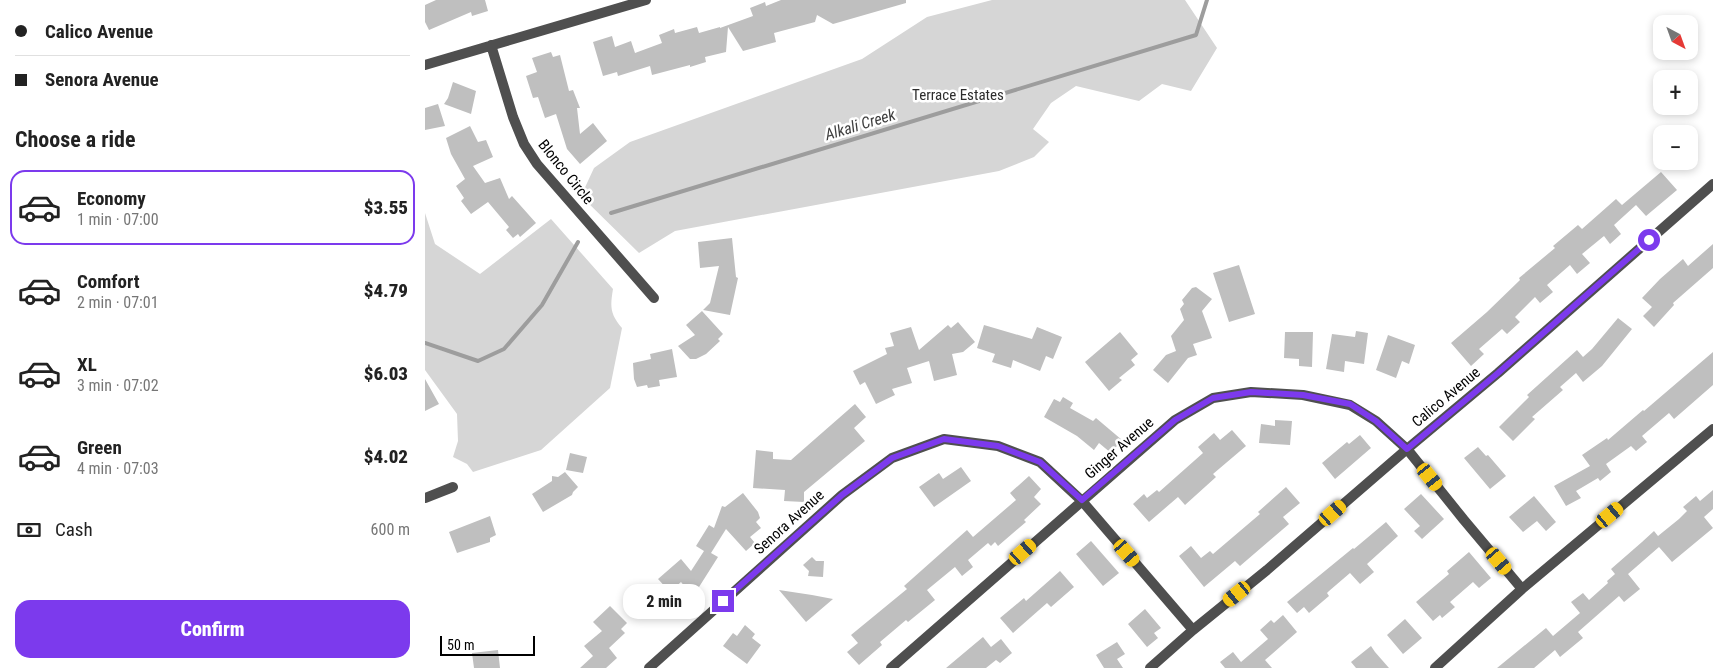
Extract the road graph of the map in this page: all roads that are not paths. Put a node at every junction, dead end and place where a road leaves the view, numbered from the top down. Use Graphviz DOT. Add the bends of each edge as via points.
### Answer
graph roads {
  1 [pos="646,0"];
  2 [pos="491,45"];
  3 [pos="425,65"];
  4 [pos="1713,184"];
  5 [pos="654,298"];
  6 [pos="1713,429"];
  7 [pos="1407,449"];
  8 [pos="453,487"];
  9 [pos="425,498"];
  10 [pos="1082,500"];
  11 [pos="1522,589"];
  12 [pos="1193,630"];
  13 [pos="649,668"];
  14 [pos="891,668"];
  15 [pos="1149,668"];
  16 [pos="1435,668"];
  1 -- 2 [label="street"];
  2 -- 3 [label="street"];
  2 -- 5 [label="street, Blonco Circle" via="524,144 537,164"];
  4 -- 7 [label="street, Calico Avenue"];
  6 -- 11 [label="street"];
  7 -- 10 [label="street, Ginger Avenue" via="1376,421 1350,404 1303,395 1251,392 1213,398 1175,420"];
  7 -- 11 [label="street, Ginger Avenue"];
  7 -- 12 [label="street, Calico Avenue"];
  8 -- 9 [label="street"];
  10 -- 12 [label="street, Senora Avenue"];
  10 -- 13 [label="street, Senora Avenue" via="1040,462 998,446 944,439 892,458 842,495"];
  10 -- 14 [label="street, Ginger Avenue"];
  11 -- 16 [label="street"];
  12 -- 15 [label="street, Calico Avenue"];
}
